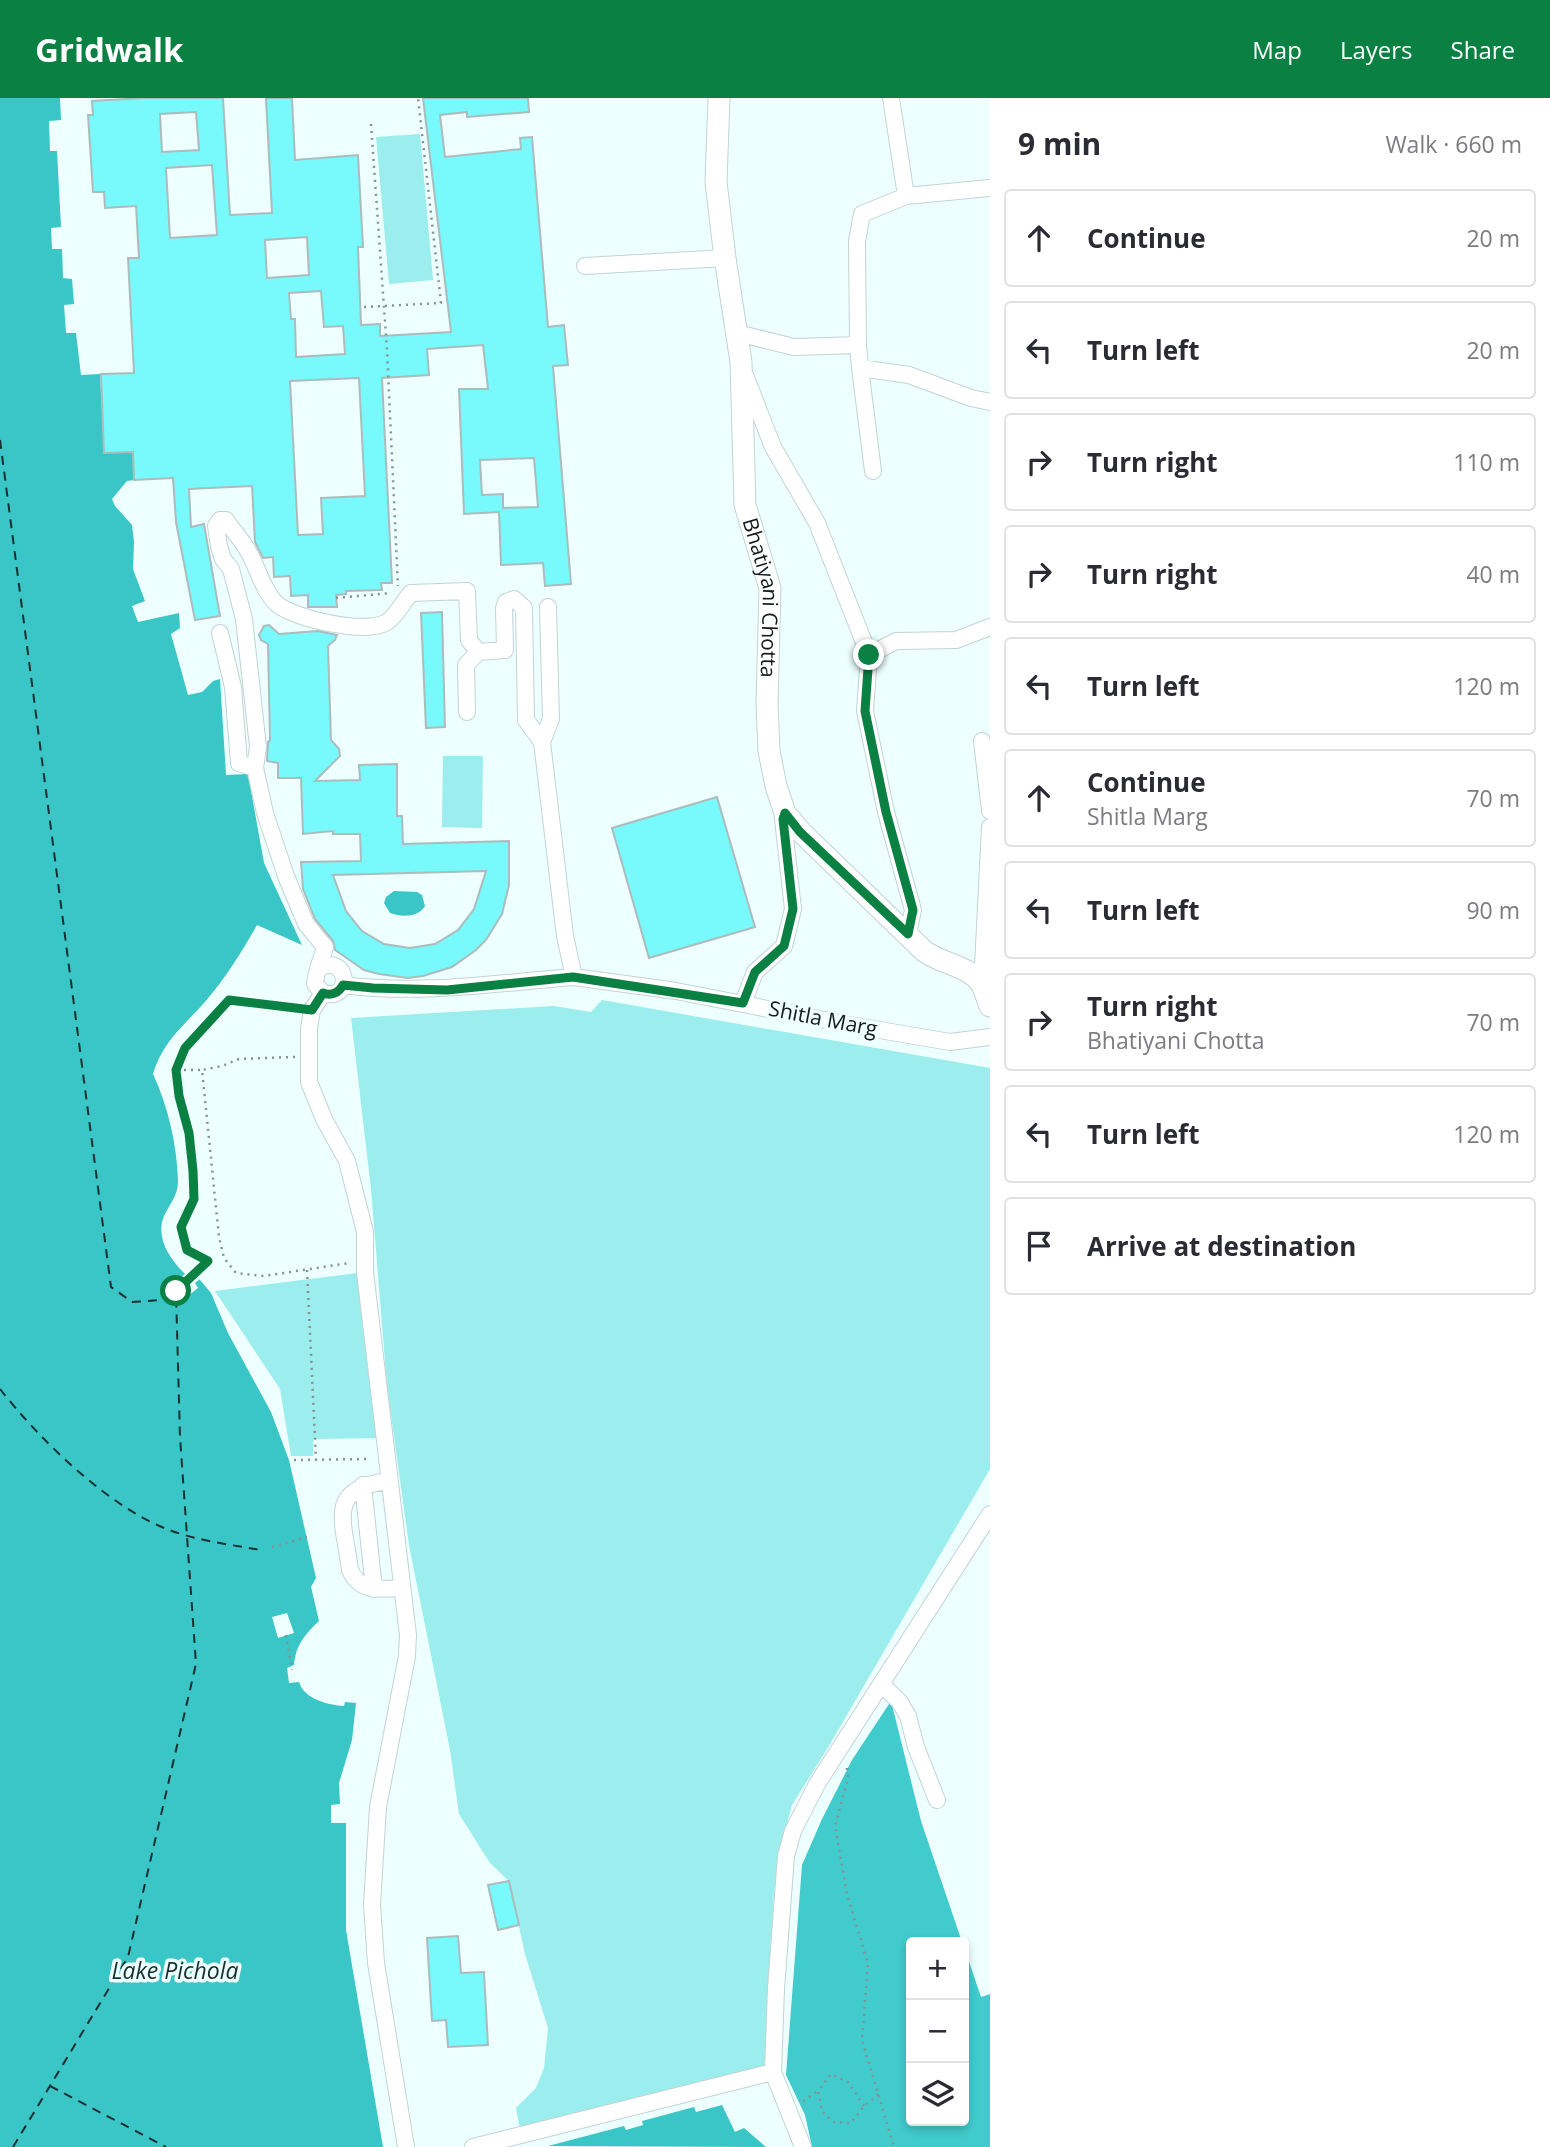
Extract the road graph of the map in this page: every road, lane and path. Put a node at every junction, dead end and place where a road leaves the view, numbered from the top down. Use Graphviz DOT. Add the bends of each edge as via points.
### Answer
graph roads {
  1 [pos="418,98"];
  2 [pos="719,98"];
  3 [pos="891,98"];
  4 [pos="371,124"];
  5 [pos="990,188"];
  6 [pos="906,196"];
  7 [pos="724,258"];
  8 [pos="585,265"];
  9 [pos="364,307"];
  10 [pos="383,307"];
  11 [pos="737,333"];
  12 [pos="858,345"];
  13 [pos="741,362"];
  14 [pos="860,368"];
  15 [pos="990,402"];
  16 [pos="873,471"];
  17 [pos="336,598"];
  18 [pos="548,607"];
  19 [pos="990,627"];
  20 [pos="219,633"];
  21 [pos="478,652"];
  22 [pos="869,655"];
  23 [pos="467,712"];
  24 [pos="982,741"];
  25 [pos="542,742"];
  26 [pos="255,768"];
  27 [pos="990,811"];
  28 [pos="785,813"];
  29 [pos="990,827"];
  30 [pos="908,934"];
  31 [pos="325,947"];
  32 [pos="320,968"];
  33 [pos="573,977"];
  34 [pos="343,985"];
  35 [pos="982,985"];
  36 [pos="379,988"];
  37 [pos="323,993"];
  38 [pos="743,1003"];
  39 [pos="990,1006"];
  40 [pos="312,1010"];
  41 [pos="990,1037"];
  42 [pos="309,1056"];
  43 [pos="176,1070"];
  44 [pos="202,1070"];
  45 [pos="366,1261"];
  46 [pos="307,1270"];
  47 [pos="176,1291"];
  48 [pos="387,1459"];
  49 [pos="294,1460"];
  50 [pos="316,1460"];
  51 [pos="389,1481"];
  52 [pos="363,1485"];
  53 [pos="990,1514"];
  54 [pos="307,1537"];
  55 [pos="272,1547"];
  56 [pos="401,1588"];
  57 [pos="374,1589"];
  58 [pos="286,1635"];
  59 [pos="292,1670"];
  60 [pos="881,1684"];
  61 [pos="844,1744"];
  62 [pos="937,1800"];
  63 [pos="773,2072"];
  64 [pos="879,2094"];
  65 [pos="864,2106"];
  66 [pos="406,2147"];
  67 [pos="473,2147"];
  68 [pos="803,2147"];
  69 [pos="894,2147"];
  1 -- 10 [label="path" via="441,303"];
  2 -- 7 [label="main road, Bhatiyani Chotta" via="716,182"];
  3 -- 6 [label="street"];
  4 -- 10 [label="path"];
  5 -- 6 [label="street"];
  6 -- 12 [label="street" via="862,214 857,241"];
  7 -- 8 [label="street"];
  7 -- 11 [label="main road, Bhatiyani Chotta"];
  9 -- 10 [label="path"];
  10 -- 17 [label="path" via="398,593"];
  11 -- 12 [label="street" via="794,347"];
  11 -- 13 [label="main road, Bhatiyani Chotta"];
  12 -- 14 [label="street"];
  13 -- 22 [label="street" via="773,447 817,523"];
  13 -- 28 [label="main road, Bhatiyani Chotta" via="745,505 770,588 769,751"];
  14 -- 15 [label="street" via="909,375"];
  14 -- 16 [label="street"];
  18 -- 25 [label="street" via="551,719"];
  19 -- 22 [label="street" via="956,640 896,641"];
  20 -- 26 [label="street" via="233,687 239,763"];
  21 -- 23 [label="street" via="466,665"];
  21 -- 25 [label="street" via="505,650 504,608 514,599 520,603 524,608 526,720"];
  21 -- 26 [label="street" via="469,640 467,591 411,593 387,622 363,628 338,625 278,604 239,537 226,520 219,520 219,546 231,569 243,619 258,747"];
  22 -- 30 [label="street" via="865,711 913,910"];
  24 -- 27 [label="street"];
  25 -- 33 [label="street"];
  26 -- 31 [label="street" via="286,876 306,924"];
  28 -- 30 [label="main road, Bhatiyani Chotta"];
  28 -- 38 [label="street" via="793,909 784,946 755,972"];
  29 -- 35 [label="street"];
  30 -- 35 [label="main road, Bhatiyani Chotta" via="933,958 964,970"];
  31 -- 32 [label="street"];
  31 -- 36 [label="street" via="350,971"];
  32 -- 34 [label="street" via="338,967"];
  32 -- 37 [label="street" via="314,980"];
  33 -- 36 [label="street, Shitla Marg" via="447,990"];
  33 -- 38 [label="street, Shitla Marg"];
  34 -- 36 [label="street, Shitla Marg"];
  34 -- 37 [label="street" via="338,992"];
  35 -- 39 [label="main road"];
  37 -- 40 [label="street"];
  38 -- 41 [label="street, Shitla Marg" via="950,1042"];
  40 -- 42 [label="street"];
  40 -- 43 [label="path" via="229,1000 185,1048"];
  42 -- 44 [label="path" via="239,1059"];
  42 -- 45 [label="street" via="309,1082 347,1161 359,1201"];
  43 -- 44 [label="path"];
  43 -- 47 [label="path" via="194,1185 194,1199 181,1227 187,1250 208,1261"];
  44 -- 46 [label="path" via="225,1258 236,1273 264,1276"];
  45 -- 46 [label="path"];
  45 -- 48 [label="street"];
  46 -- 50 [label="path"];
  48 -- 50 [label="path"];
  48 -- 51 [label="street"];
  49 -- 50 [label="path"];
  51 -- 52 [label="street"];
  51 -- 56 [label="street"];
  52 -- 57 [label="street"];
  52 -- 57 [label="street" via="347,1497 343,1513 353,1578"];
  53 -- 60 [label="street"];
  54 -- 55 [label="path"];
  56 -- 57 [label="street"];
  56 -- 66 [label="street" via="408,1645 378,1807 372,1905 376,1963"];
  58 -- 59 [label="path"];
  60 -- 61 [label="street"];
  60 -- 62 [label="street" via="908,1716"];
  61 -- 63 [label="street" via="804,1807 786,1856"];
  61 -- 64 [label="path" via="848,1778 835,1826 847,1894 868,1964 862,2040"];
  63 -- 67 [label="street"];
  63 -- 68 [label="street"];
  64 -- 65 [label="path"];
  64 -- 69 [label="path"];
  65 -- 65 [label="path" via="848,2082 831,2074 818,2091 822,2111 833,2122 851,2123"];
}
